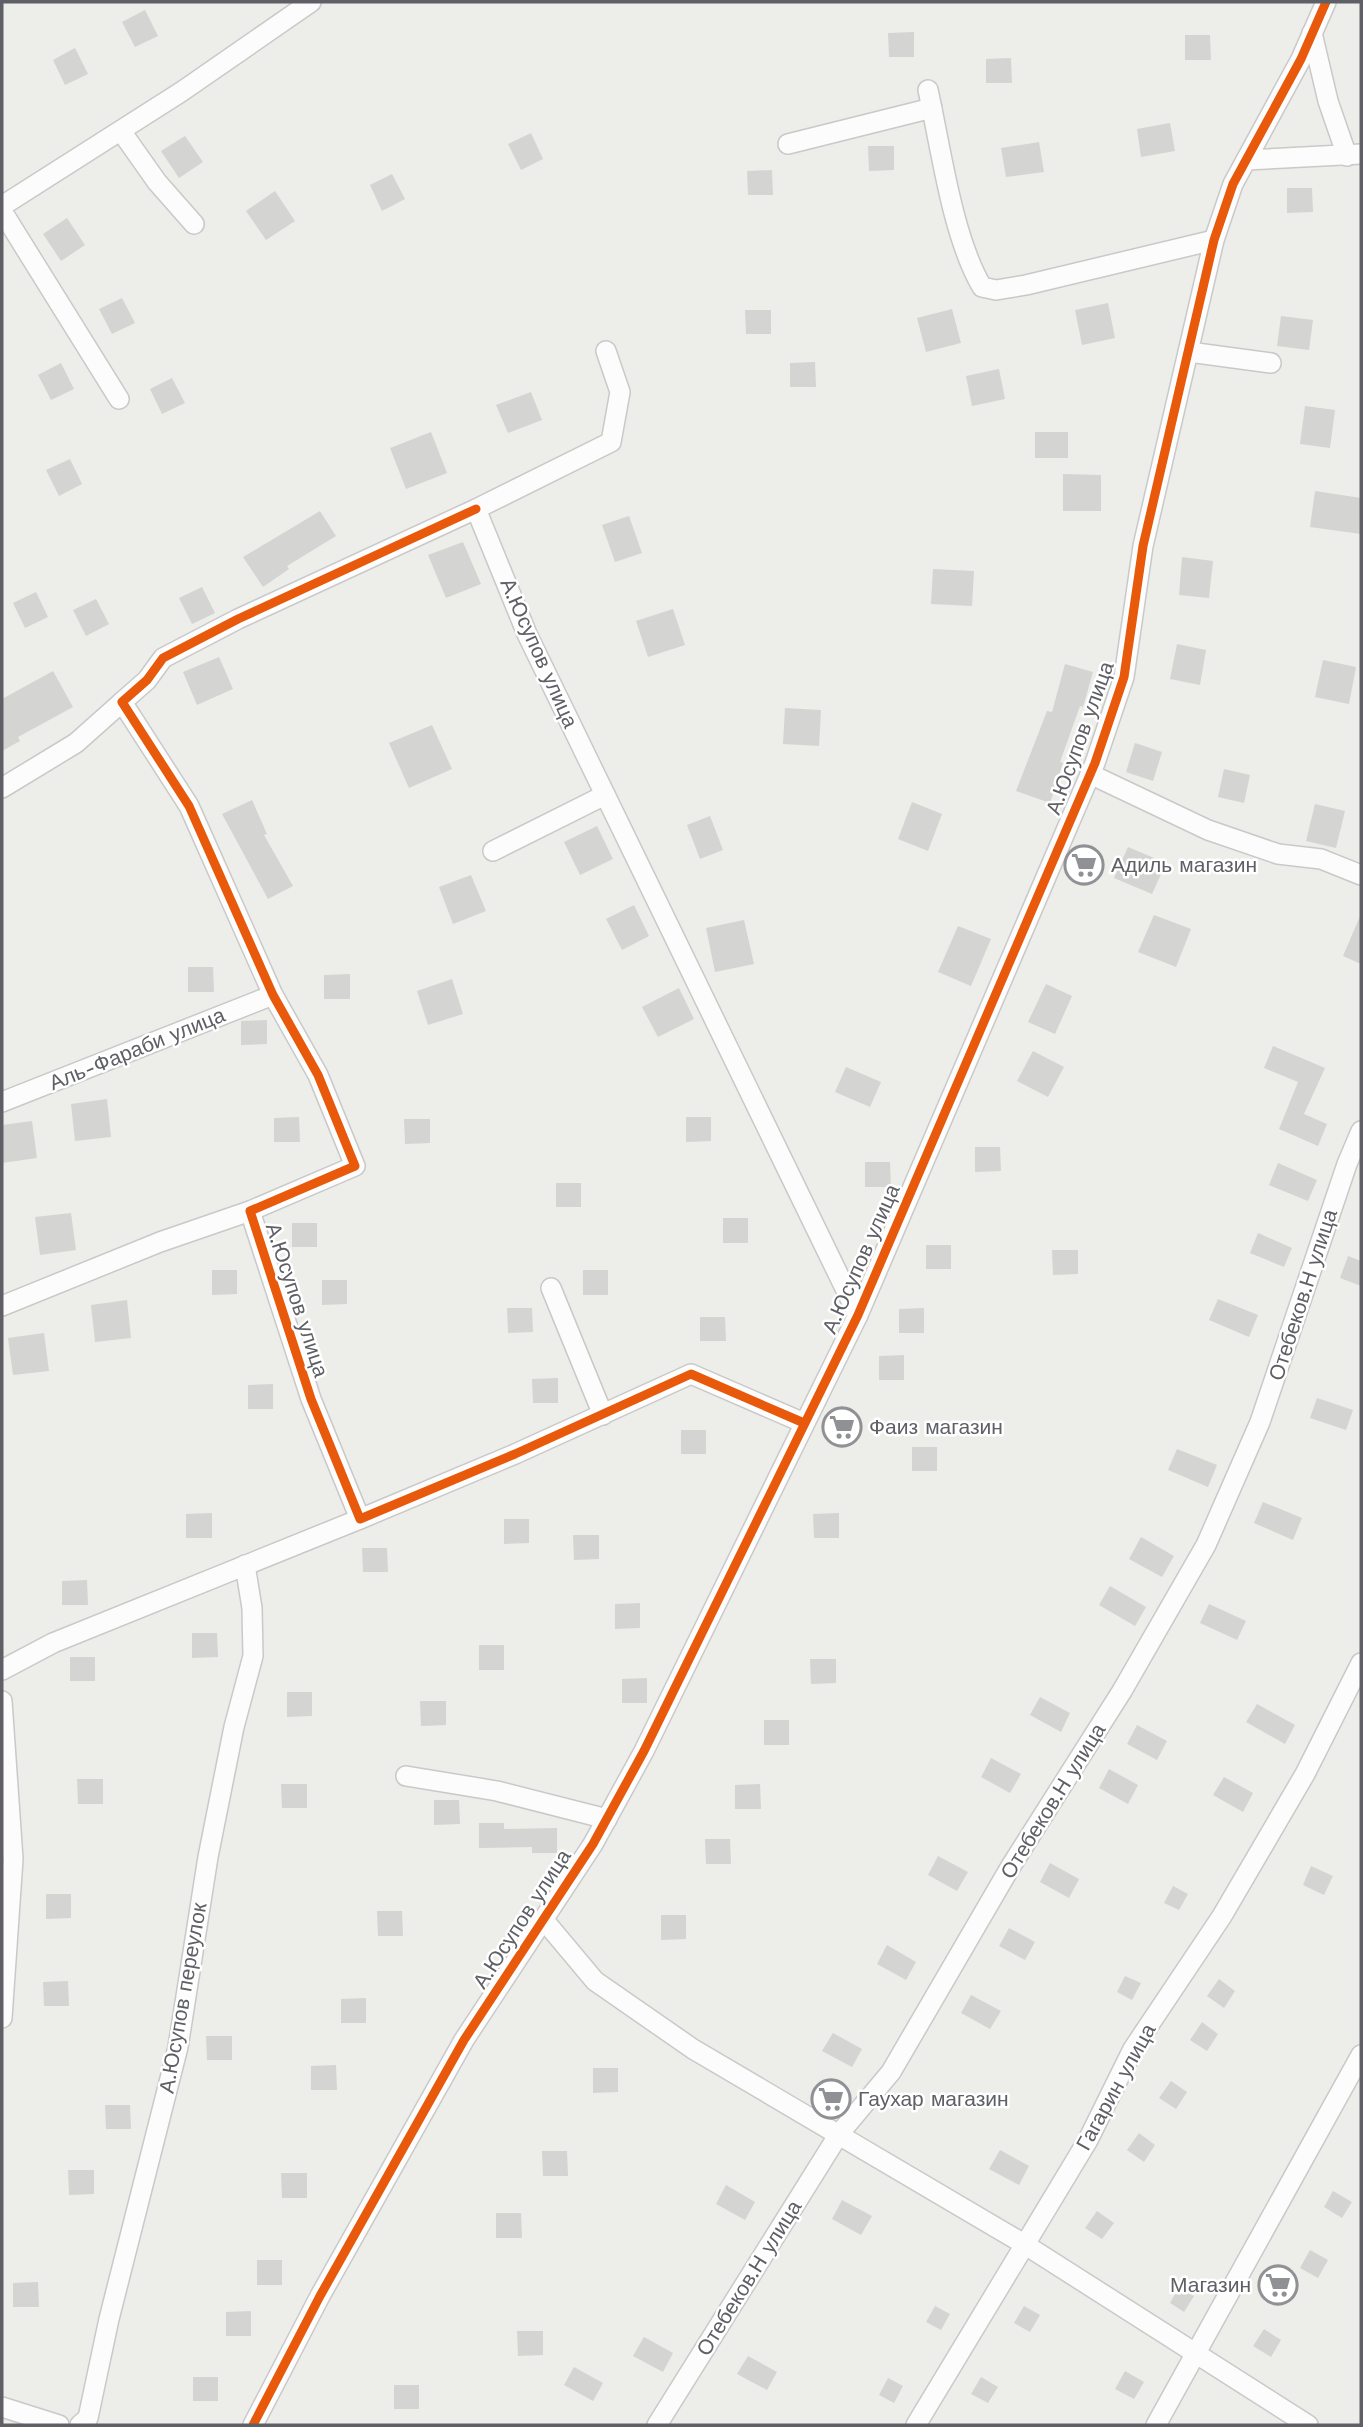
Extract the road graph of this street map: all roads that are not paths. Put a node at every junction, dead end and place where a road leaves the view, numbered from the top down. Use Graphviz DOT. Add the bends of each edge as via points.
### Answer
graph roads {
  1 [pos="311,2"];
  2 [pos="1326,2"];
  3 [pos="1312,33"];
  4 [pos="121,131"];
  5 [pos="788,144"];
  6 [pos="1354,155"];
  7 [pos="1246,160"];
  8 [pos="2,209"];
  9 [pos="194,224"];
  10 [pos="1214,240"];
  11 [pos="606,351"];
  12 [pos="1189,352"];
  13 [pos="1271,362"];
  14 [pos="119,399"];
  15 [pos="476,509"];
  16 [pos="122,702"];
  17 [pos="1090,774"];
  18 [pos="2,788"];
  19 [pos="605,795"];
  20 [pos="493,851"];
  21 [pos="1361,875"];
  22 [pos="273,995"];
  23 [pos="2,1102"];
  24 [pos="1361,1131"];
  25 [pos="250,1211"];
  26 [pos="551,1288"];
  27 [pos="2,1306"];
  28 [pos="858,1315"];
  29 [pos="603,1415"];
  30 [pos="804,1423"];
  31 [pos="360,1519"];
  32 [pos="245,1565"];
  33 [pos="2,1670"];
  34 [pos="1360,1671"];
  35 [pos="2,1701"];
  36 [pos="406,1776"];
  37 [pos="607,1819"];
  38 [pos="543,1919"];
  39 [pos="2,2018"];
  40 [pos="1361,2055"];
  41 [pos="839,2134"];
  42 [pos="1024,2244"];
  43 [pos="1196,2356"];
  44 [pos="2,2407"];
  45 [pos="59,2425"];
  46 [pos="80,2425"];
  47 [pos="253,2425"];
  48 [pos="657,2425"];
  49 [pos="916,2425"];
  50 [pos="1156,2425"];
  51 [pos="1308,2425"];
  1 -- 4 [label="street"];
  2 -- 3 [label="street, А.Юсупов улица"];
  3 -- 6 [label="street" via="1328,101"];
  3 -- 7 [label="street, А.Юсупов улица"];
  4 -- 8 [label="street"];
  4 -- 9 [label="street"];
  5 -- 10 [label="street" via="930,99 972,271 982,286 996,290"];
  6 -- 7 [label="street"];
  7 -- 10 [label="street, А.Юсупов улица"];
  8 -- 14 [label="street"];
  10 -- 12 [label="street, А.Юсупов улица"];
  11 -- 15 [label="street" via="620,392 611,442"];
  12 -- 13 [label="street"];
  12 -- 17 [label="street, А.Юсупов улица" via="1143,546 1124,677"];
  15 -- 16 [label="street" via="163,657 147,680"];
  15 -- 19 [label="street, А.Юсупов улица" via="527,634"];
  16 -- 18 [label="street" via="76,743"];
  16 -- 22 [label="street, А.Юсупов улица" via="189,806"];
  17 -- 21 [label="street" via="1208,830 1278,854 1321,859"];
  17 -- 28 [label="street, А.Юсупов улица"];
  19 -- 20 [label="street"];
  19 -- 28 [label="street, А.Юсупов улица"];
  22 -- 23 [label="street, Аль-Фараби улица"];
  22 -- 25 [label="street, А.Юсупов улица" via="318,1075 355,1166"];
  24 -- 41 [label="street, Отебеков.Н улица" via="1260,1422 1206,1545 891,2072"];
  25 -- 27 [label="street"];
  25 -- 31 [label="street, А.Юсупов улица" via="311,1399"];
  26 -- 29 [label="street"];
  28 -- 30 [label="street, А.Юсупов улица"];
  29 -- 30 [label="street" via="691,1374"];
  29 -- 31 [label="street"];
  30 -- 37 [label="street, А.Юсупов улица"];
  31 -- 32 [label="street"];
  32 -- 33 [label="street" via="53,1643"];
  32 -- 46 [label="street, А.Юсупов переулок" via="253,1656 208,1857 178,2047 109,2319 89,2418"];
  34 -- 42 [label="street, Гагарин улица" via="1299,1785 1222,1916 1133,2049 1088,2140"];
  35 -- 39 [label="street" via="13,1859"];
  36 -- 37 [label="street" via="497,1791"];
  37 -- 38 [label="street, А.Юсупов улица"];
  38 -- 41 [label="street" via="595,1981 693,2049"];
  38 -- 47 [label="street, А.Юсупов улица" via="464,2040"];
  40 -- 43 [label="street"];
  41 -- 42 [label="street"];
  41 -- 48 [label="street, Отебеков.Н улица"];
  42 -- 43 [label="street"];
  42 -- 49 [label="street, Гагарин улица"];
  43 -- 50 [label="street"];
  43 -- 51 [label="street"];
  44 -- 45 [label="street"];
}
